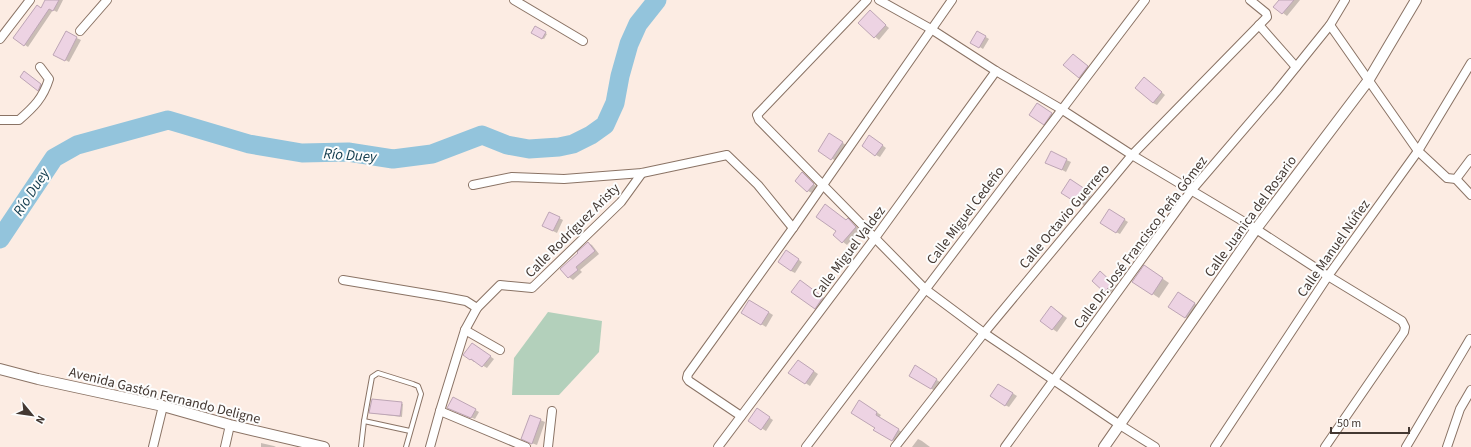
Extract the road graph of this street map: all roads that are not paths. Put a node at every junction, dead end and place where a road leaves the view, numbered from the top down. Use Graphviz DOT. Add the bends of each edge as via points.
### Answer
graph roads {
  1 [pos="30,0"];
  2 [pos="107,0"];
  3 [pos="514,0"];
  4 [pos="867,0"];
  5 [pos="879,0"];
  6 [pos="952,0"];
  7 [pos="1145,0"];
  8 [pos="1250,0"];
  9 [pos="1345,0"];
  10 [pos="1416,0"];
  11 [pos="1259,25"];
  12 [pos="1330,25"];
  13 [pos="931,29"];
  14 [pos="80,31"];
  15 [pos="0,39"];
  16 [pos="583,41"];
  17 [pos="1471,63"];
  18 [pos="40,67"];
  19 [pos="1296,68"];
  20 [pos="996,71"];
  21 [pos="1368,81"];
  22 [pos="1061,109"];
  23 [pos="0,120"];
  24 [pos="1418,151"];
  25 [pos="1132,155"];
  26 [pos="1471,159"];
  27 [pos="642,174"];
  28 [pos="1456,179"];
  29 [pos="473,185"];
  30 [pos="823,185"];
  31 [pos="1191,191"];
  32 [pos="1471,195"];
  33 [pos="793,228"];
  34 [pos="1256,229"];
  35 [pos="875,238"];
  36 [pos="1328,276"];
  37 [pos="343,280"];
  38 [pos="925,289"];
  39 [pos="477,308"];
  40 [pos="465,330"];
  41 [pos="984,333"];
  42 [pos="1470,339"];
  43 [pos="500,350"];
  44 [pos="0,369"];
  45 [pos="1054,380"];
  46 [pos="1471,390"];
  47 [pos="163,406"];
  48 [pos="440,411"];
  49 [pos="552,411"];
  50 [pos="740,416"];
  51 [pos="364,421"];
  52 [pos="230,425"];
  53 [pos="1120,425"];
  54 [pos="410,431"];
  55 [pos="297,444"];
  56 [pos="153,447"];
  57 [pos="225,447"];
  58 [pos="324,447"];
  59 [pos="360,447"];
  60 [pos="406,447"];
  61 [pos="430,447"];
  62 [pos="526,447"];
  63 [pos="548,447"];
  64 [pos="718,447"];
  65 [pos="806,447"];
  66 [pos="895,447"];
  67 [pos="1005,447"];
  68 [pos="1104,447"];
  69 [pos="1155,447"];
  70 [pos="1215,447"];
  71 [pos="1325,447"];
  72 [pos="1406,447"];
  73 [pos="1447,447"];
  1 -- 15 [label="street"];
  2 -- 14 [label="street"];
  3 -- 16 [label="street"];
  4 -- 30 [label="street" via="757,115"];
  5 -- 13 [label="street"];
  6 -- 13 [label="street"];
  7 -- 22 [label="street, Calle Miguel Cedeño"];
  8 -- 11 [label="street, Calle Octavio Guerrero" via="1267,15"];
  9 -- 12 [label="street, Calle Dr. José Francisco Peña Gómez"];
  10 -- 21 [label="street, Calle Juanica del Rosario"];
  11 -- 19 [label="street"];
  11 -- 25 [label="street, Calle Octavio Guerrero"];
  12 -- 19 [label="street, Calle Dr. José Francisco Peña Gómez"];
  12 -- 21 [label="street"];
  13 -- 20 [label="street"];
  13 -- 30 [label="street"];
  17 -- 24 [label="street, Calle Manuel Núñez"];
  18 -- 23 [label="street" via="49,79 35,106 19,120"];
  19 -- 31 [label="street, Calle Dr. José Francisco Peña Gómez"];
  20 -- 22 [label="street"];
  20 -- 35 [label="street, Calle Miguel Valdez"];
  21 -- 24 [label="street"];
  21 -- 34 [label="street, Calle Juanica del Rosario"];
  22 -- 25 [label="street"];
  22 -- 38 [label="street, Calle Miguel Cedeño"];
  24 -- 28 [label="street" via="1448,178"];
  24 -- 36 [label="street, Calle Manuel Núñez"];
  25 -- 31 [label="street"];
  25 -- 41 [label="street, Calle Octavio Guerrero"];
  26 -- 28 [label="street"];
  27 -- 29 [label="street" via="564,179 512,177"];
  27 -- 33 [label="street" via="728,155 758,185"];
  27 -- 39 [label="street, Calle Rodríguez Aristy" via="621,202 532,288 500,285"];
  28 -- 32 [label="street"];
  30 -- 33 [label="street"];
  30 -- 35 [label="street"];
  31 -- 34 [label="street"];
  31 -- 45 [label="street, Calle Dr. José Francisco Peña Gómez"];
  33 -- 50 [label="street" via="688,374 689,381"];
  34 -- 36 [label="street"];
  34 -- 53 [label="street, Calle Juanica del Rosario"];
  35 -- 38 [label="street"];
  35 -- 50 [label="street, Calle Miguel Valdez"];
  36 -- 70 [label="street, Calle Manuel Núñez"];
  36 -- 71 [label="street" via="1402,321 1405,327"];
  37 -- 39 [label="street" via="466,301"];
  38 -- 41 [label="street"];
  38 -- 65 [label="street, Calle Miguel Cedeño"];
  39 -- 40 [label="street, Calle Rodríguez Aristy"];
  40 -- 43 [label="street"];
  40 -- 48 [label="street, Calle Rodríguez Aristy"];
  41 -- 45 [label="street"];
  41 -- 66 [label="street, Calle Octavio Guerrero"];
  42 -- 72 [label="street"];
  44 -- 47 [label="street, Avenida Gastón Fernando Deligne"];
  45 -- 53 [label="street"];
  45 -- 67 [label="street, Calle Dr. José Francisco Peña Gómez"];
  46 -- 73 [label="street" via="1460,409"];
  47 -- 52 [label="street, Avenida Gastón Fernando Deligne"];
  47 -- 56 [label="street"];
  48 -- 61 [label="street, Calle Rodríguez Aristy"];
  48 -- 62 [label="street"];
  49 -- 63 [label="street"];
  50 -- 64 [label="street, Calle Miguel Valdez"];
  51 -- 54 [label="lane"];
  51 -- 54 [label="lane" via="372,378 378,373 418,386 421,394"];
  51 -- 59 [label="lane"];
  52 -- 55 [label="street, Avenida Gastón Fernando Deligne"];
  52 -- 57 [label="street"];
  53 -- 68 [label="street, Calle Juanica del Rosario"];
  53 -- 69 [label="street"];
  54 -- 60 [label="lane"];
  55 -- 58 [label="street, Avenida Gastón Fernando Deligne"];
}
